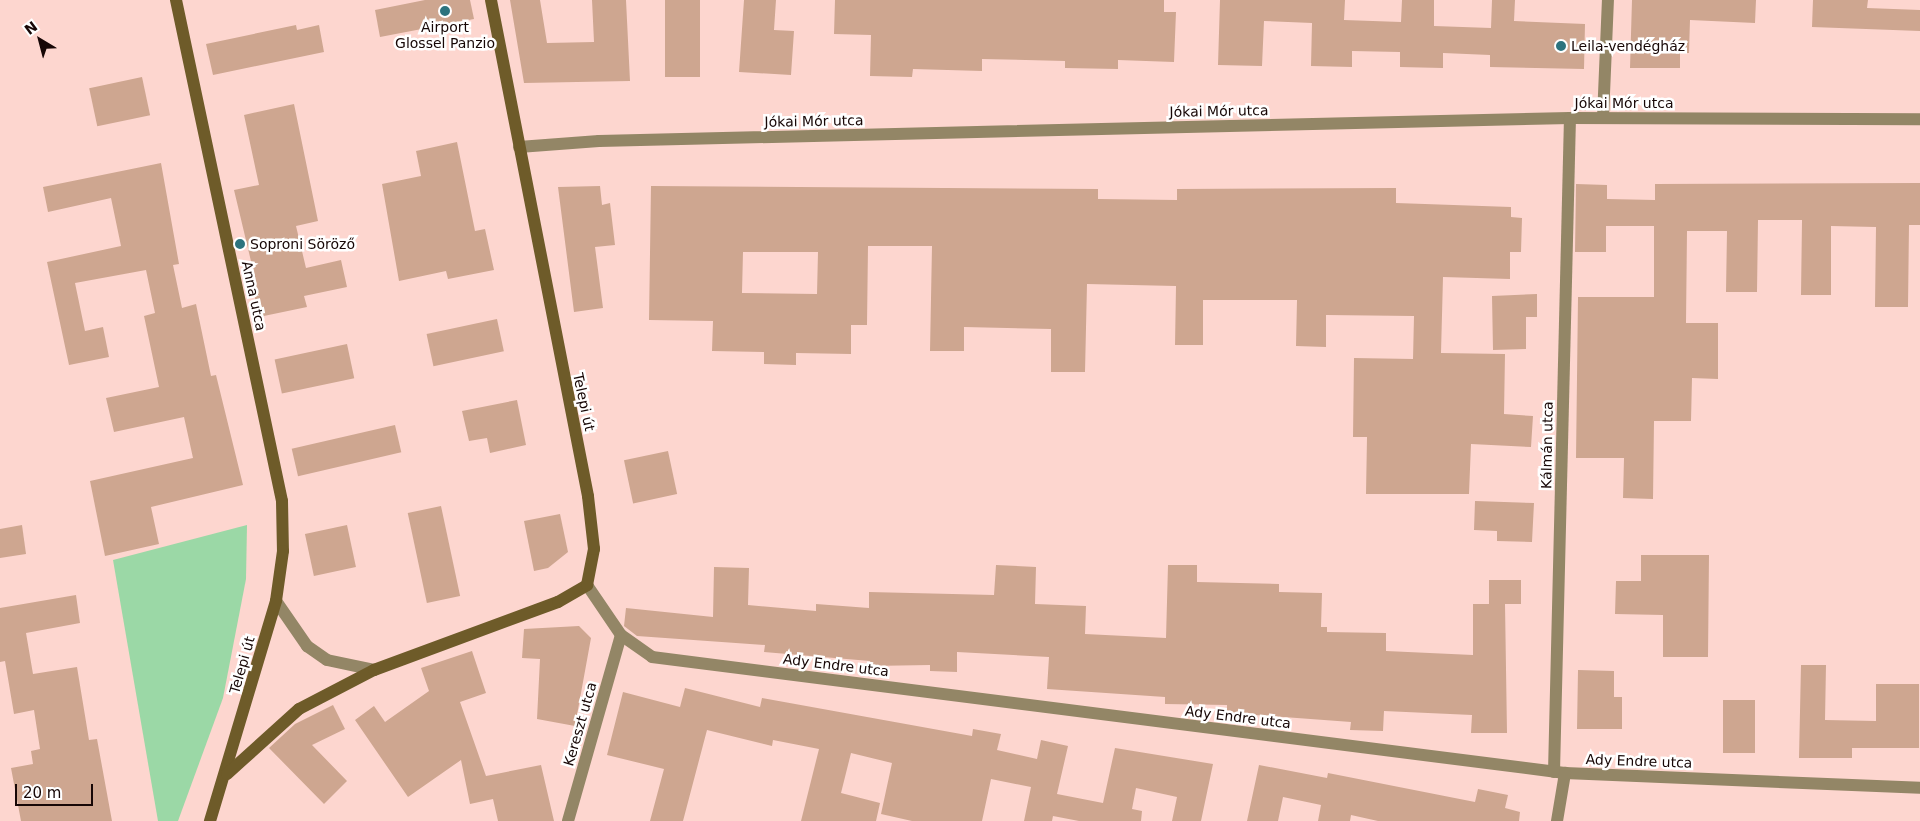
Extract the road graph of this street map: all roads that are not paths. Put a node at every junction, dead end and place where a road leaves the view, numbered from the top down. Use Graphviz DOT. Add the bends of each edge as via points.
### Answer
graph roads {
  1 [pos="176,0"];
  2 [pos="491,0"];
  3 [pos="1608,0"];
  4 [pos="1570,118"];
  5 [pos="1603,118"];
  6 [pos="1920,119"];
  7 [pos="519,147"];
  8 [pos="587,585"];
  9 [pos="276,601"];
  10 [pos="621,635"];
  11 [pos="374,670"];
  12 [pos="1560,773"];
  13 [pos="227,774"];
  14 [pos="1920,788"];
  15 [pos="210,821"];
  16 [pos="568,821"];
  17 [pos="1557,821"];
  1 -- 9 [label="main road, Anna utca" via="282,501 283,551"];
  2 -- 7 [label="main road, Telepi út"];
  3 -- 5 [label="street"];
  4 -- 5 [label="street, Jókai Mór utca"];
  4 -- 7 [label="street, Jókai Mór utca" via="599,141"];
  4 -- 12 [label="street, Kálmán utca"];
  5 -- 6 [label="street, Jókai Mór utca"];
  7 -- 8 [label="main road, Telepi út" via="588,496 594,549"];
  8 -- 10 [label="street, Ady Endre utca"];
  8 -- 11 [label="main road, Telepi út" via="558,602"];
  9 -- 11 [label="street" via="307,646 327,660"];
  9 -- 13 [label="main road, Telepi út"];
  10 -- 12 [label="street, Ady Endre utca" via="652,657"];
  10 -- 16 [label="street, Kereszt utca"];
  11 -- 13 [label="main road, Telepi út" via="299,710"];
  12 -- 14 [label="street, Ady Endre utca"];
  12 -- 17 [label="street, Kálmán utca"];
  13 -- 15 [label="main road, Telepi út"];
}
